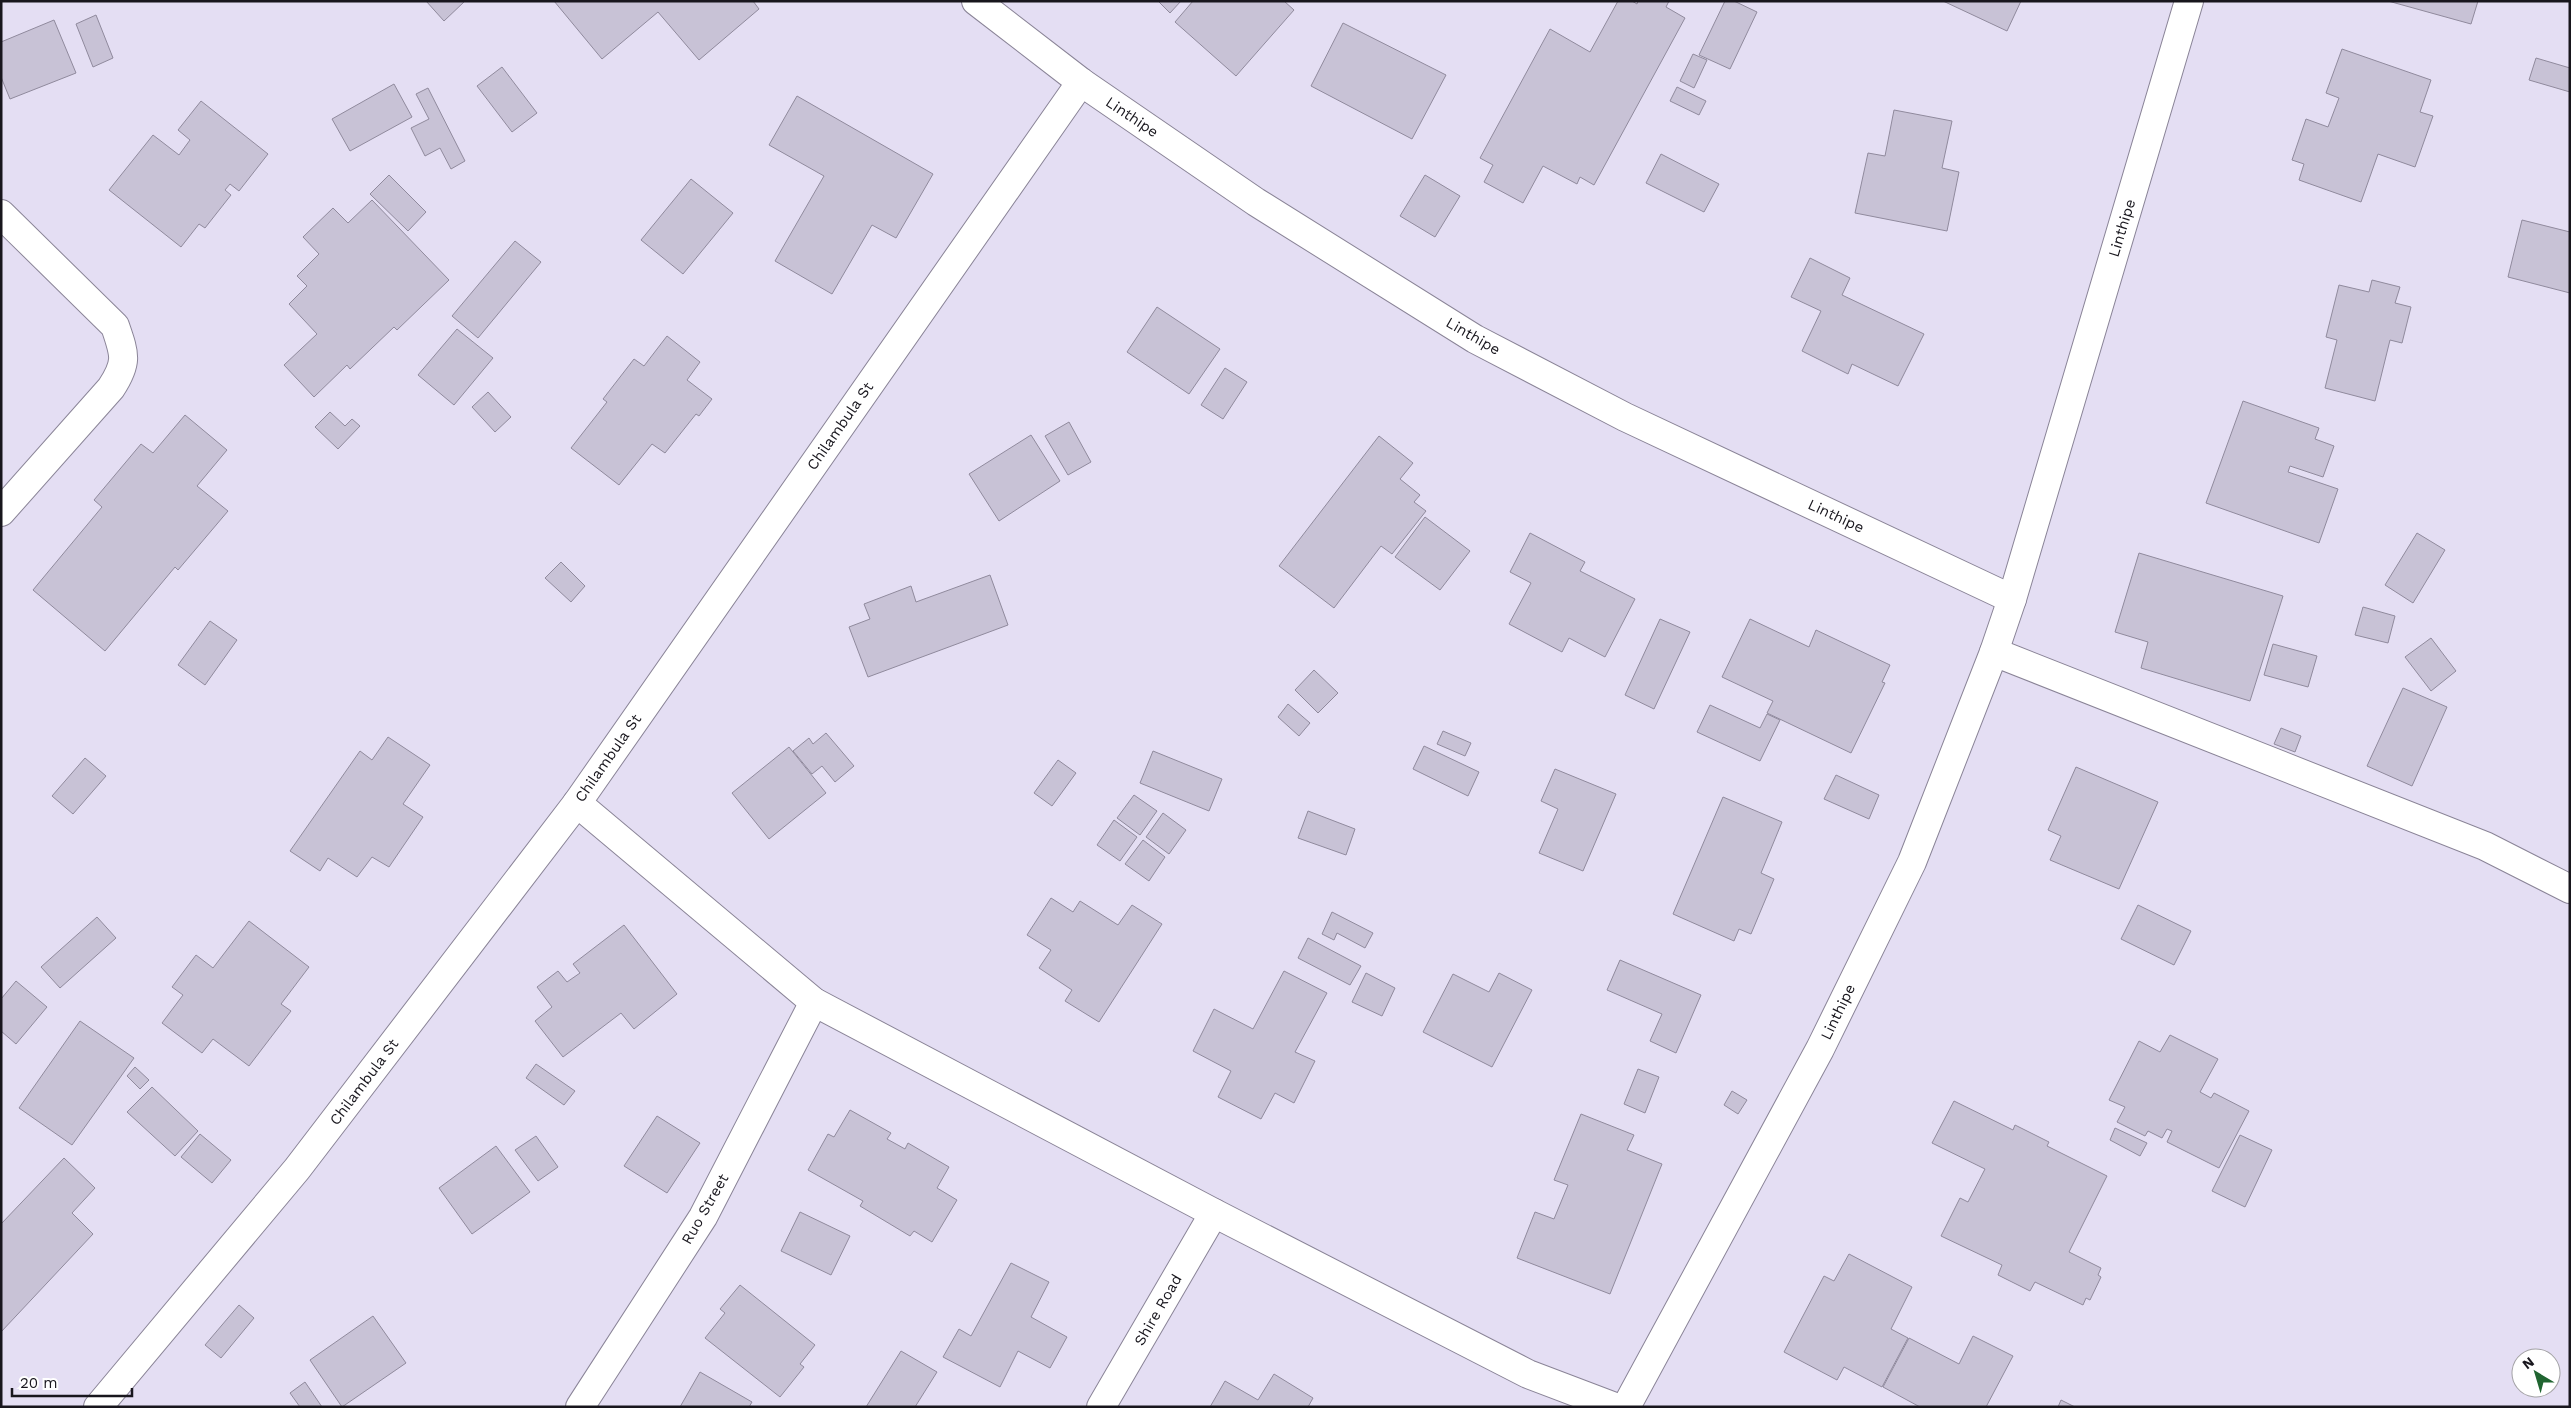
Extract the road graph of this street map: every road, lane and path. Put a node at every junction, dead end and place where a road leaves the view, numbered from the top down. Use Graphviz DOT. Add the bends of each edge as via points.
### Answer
graph roads {
  1 [pos="976,1"];
  2 [pos="2190,1"];
  3 [pos="1081,82"];
  4 [pos="1,214"];
  5 [pos="1,512"];
  6 [pos="2012,599"];
  7 [pos="1994,652"];
  8 [pos="577,803"];
  9 [pos="2570,889"];
  10 [pos="814,1002"];
  11 [pos="1214,1213"];
  12 [pos="98,1407"];
  13 [pos="580,1407"];
  14 [pos="1101,1407"];
  15 [pos="1615,1407"];
  16 [pos="1626,1407"];
  1 -- 3 [label="street, Linthipe"];
  2 -- 6 [label="street, Linthipe"];
  3 -- 6 [label="street, Linthipe" via="1256,202 1475,339 1625,417"];
  3 -- 8 [label="street, Chilambula St"];
  4 -- 5 [label="street" via="115,326 124,349 123,370 111,388"];
  6 -- 7 [label="street, Linthipe"];
  7 -- 9 [label="street" via="2485,846"];
  7 -- 16 [label="street, Linthipe" via="1912,862 1820,1049"];
  8 -- 10 [label="street"];
  8 -- 12 [label="street, Chilambula St" via="298,1169"];
  10 -- 11 [label="street"];
  10 -- 13 [label="street, Ruo Street" via="703,1216"];
  11 -- 14 [label="street, Shire Road"];
  11 -- 15 [label="street" via="1528,1374"];
}
